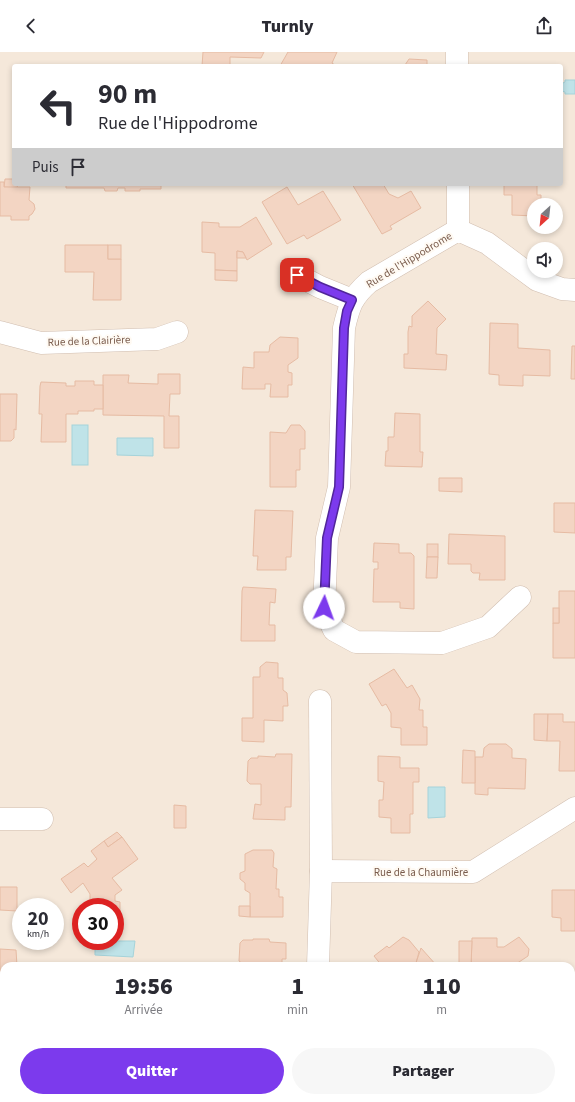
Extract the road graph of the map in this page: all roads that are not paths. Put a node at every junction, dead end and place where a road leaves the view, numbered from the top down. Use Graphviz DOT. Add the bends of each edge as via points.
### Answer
graph roads {
  1 [pos="457,52"];
  2 [pos="457,64"];
  3 [pos="458,186"];
  4 [pos="458,230"];
  5 [pos="297,275"];
  6 [pos="575,290"];
  7 [pos="352,300"];
  8 [pos="0,332"];
  9 [pos="177,332"];
  10 [pos="520,597"];
  11 [pos="320,701"];
  12 [pos="575,808"];
  13 [pos="0,819"];
  14 [pos="42,819"];
  15 [pos="321,871"];
  16 [pos="318,962"];
  1 -- 2 [label="street"];
  3 -- 4 [label="street"];
  4 -- 6 [label="street, Rue de l'Hippodrome" via="487,243 536,280 562,289"];
  4 -- 7 [label="street, Rue de l'Hippodrome" via="369,282"];
  5 -- 7 [label="street"];
  7 -- 10 [label="street, Rue de l'Hippodrome" via="344,328 339,487 327,538 324,608 334,630 356,642 442,643 488,628"];
  8 -- 9 [label="street, Rue de la Clairière" via="40,342 157,339"];
  11 -- 15 [label="street"];
  12 -- 15 [label="street, Rue de la Chaumière" via="473,872"];
  13 -- 14 [label="street"];
  15 -- 16 [label="street"];
}
